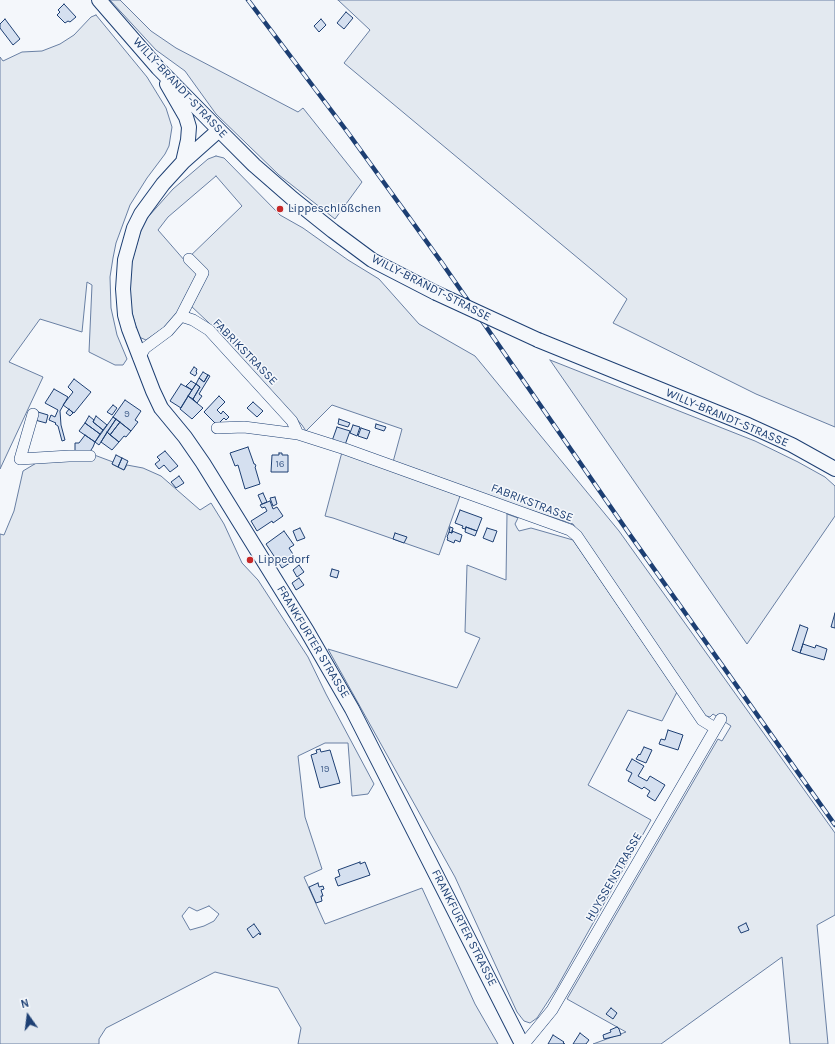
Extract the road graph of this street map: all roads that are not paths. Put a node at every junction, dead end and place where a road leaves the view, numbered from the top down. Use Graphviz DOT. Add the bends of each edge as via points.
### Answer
graph roads {
  1 [pos="99,0"];
  2 [pos="158,68"];
  3 [pos="219,130"];
  4 [pos="183,162"];
  5 [pos="189,259"];
  6 [pos="181,316"];
  7 [pos="139,358"];
  8 [pos="33,414"];
  9 [pos="217,428"];
  10 [pos="298,434"];
  11 [pos="90,456"];
  12 [pos="835,469"];
  13 [pos="718,723"];
  14 [pos="523,1044"];
  1 -- 2 [label="main road, WILLY-BRANDT-STRASSE"];
  2 -- 3 [label="main road, WILLY-BRANDT-STRASSE"];
  2 -- 4 [label="main road" via="181,108 188,127"];
  3 -- 4 [label="main road, FRANKFURTER STRASSE"];
  3 -- 12 [label="main road, WILLY-BRANDT-STRASSE, bridge" via="254,165 333,232 372,260 538,340 748,424"];
  4 -- 7 [label="main road, FRANKFURTER STRASSE" via="141,214 134,228 125,260 125,315"];
  5 -- 6 [label="street" via="203,273"];
  6 -- 7 [label="street" via="168,331 145,348"];
  6 -- 10 [label="street, FABRIKSTRASSE" via="209,330 292,421"];
  7 -- 14 [label="main road, FRANKFURTER STRASSE" via="162,408 203,463 352,709"];
  8 -- 11 [label="street" via="20,459"];
  9 -- 10 [label="street, FABRIKSTRASSE" via="244,427"];
  10 -- 13 [label="street, FABRIKSTRASSE" via="570,530 702,720"];
  13 -- 14 [label="street, HUYSSENSTRASSE" via="552,1010"];
}
